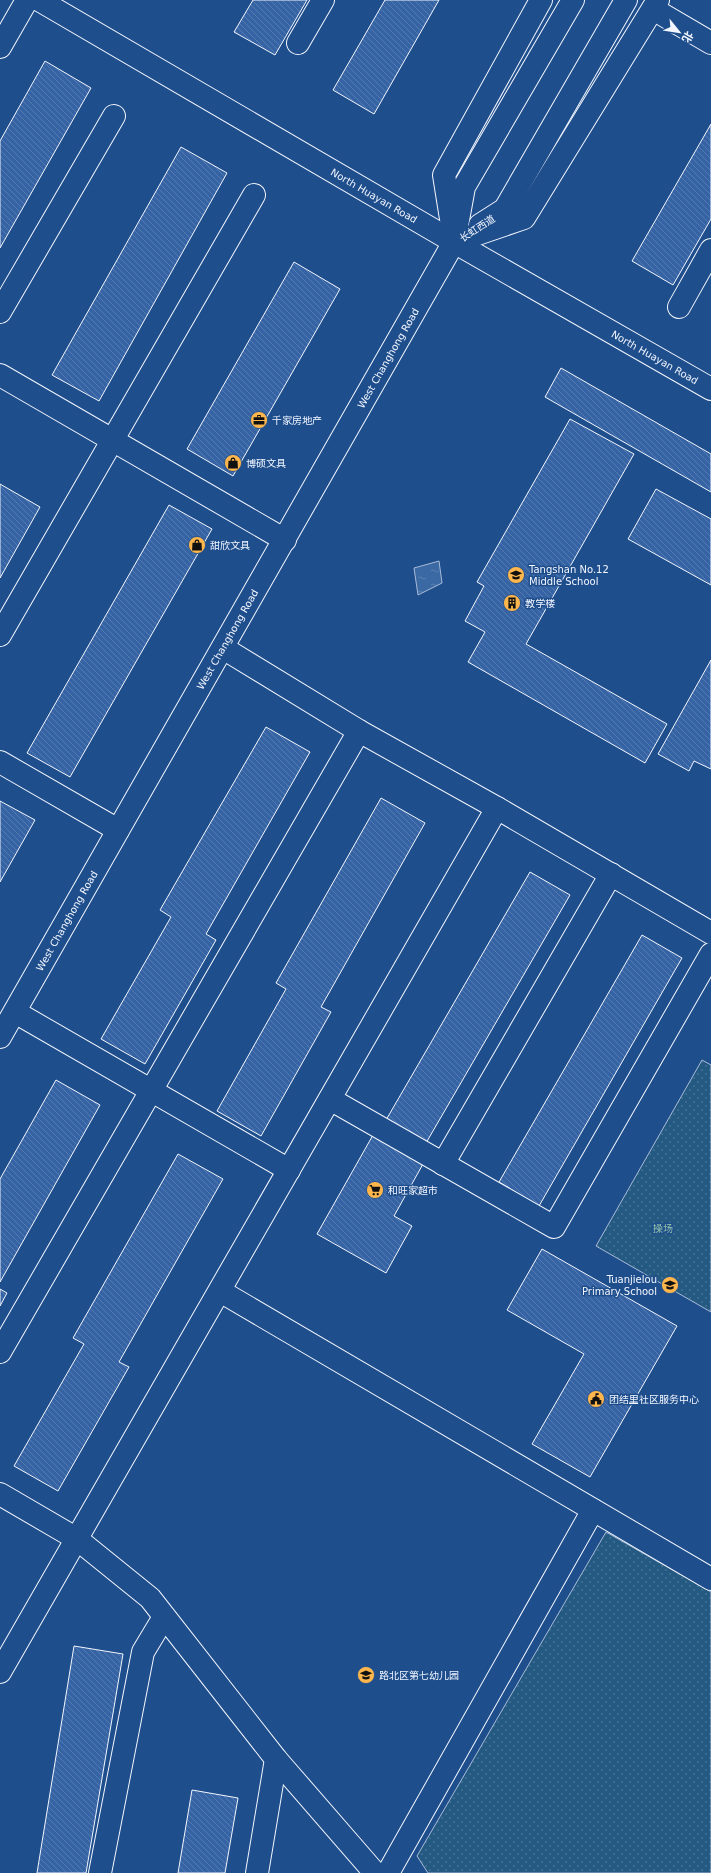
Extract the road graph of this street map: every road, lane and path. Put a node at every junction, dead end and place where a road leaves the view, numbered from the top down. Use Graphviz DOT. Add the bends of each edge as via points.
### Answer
graph roads {
  1 [pos="27,0"];
  2 [pos="39,0"];
  3 [pos="323,0"];
  4 [pos="540,0"];
  5 [pos="573,0"];
  6 [pos="626,0"];
  7 [pos="655,5"];
  8 [pos="298,43"];
  9 [pos="711,43"];
  10 [pos="0,47"];
  11 [pos="114,116"];
  12 [pos="254,195"];
  13 [pos="454,242"];
  14 [pos="711,250"];
  15 [pos="679,307"];
  16 [pos="0,312"];
  17 [pos="0,375"];
  18 [pos="711,389"];
  19 [pos="112,440"];
  20 [pos="285,540"];
  21 [pos="0,635"];
  22 [pos="223,648"];
  23 [pos="359,731"];
  24 [pos="0,762"];
  25 [pos="497,808"];
  26 [pos="118,830"];
  27 [pos="611,874"];
  28 [pos="711,933"];
  29 [pos="711,954"];
  30 [pos="15,1012"];
  31 [pos="0,1037"];
  32 [pos="151,1090"];
  33 [pos="330,1099"];
  34 [pos="444,1164"];
  35 [pos="289,1170"];
  36 [pos="220,1291"];
  37 [pos="0,1352"];
  38 [pos="0,1494"];
  39 [pos="593,1510"];
  40 [pos="77,1539"];
  41 [pos="711,1579"];
  42 [pos="164,1617"];
  43 [pos="0,1672"];
  44 [pos="276,1759"];
  45 [pos="100,1873"];
  46 [pos="257,1873"];
  47 [pos="374,1873"];
  48 [pos="388,1873"];
  1 -- 10 [label="street"];
  2 -- 13 [label="street, North Huayan Road"];
  3 -- 8 [label="street"];
  4 -- 13 [label="street" via="444,176"];
  5 -- 13 [label="street, 长虹西道" via="464,187"];
  6 -- 13 [label="street, 长虹西道" via="505,209"];
  7 -- 9 [label="street"];
  7 -- 13 [label="street" via="524,218"];
  11 -- 16 [label="street"];
  12 -- 19 [label="street"];
  13 -- 18 [label="street, North Huayan Road"];
  13 -- 20 [label="street, West Changhong Road"];
  14 -- 15 [label="street"];
  17 -- 19 [label="street"];
  19 -- 20 [label="street"];
  19 -- 21 [label="street"];
  20 -- 22 [label="street, West Changhong Road"];
  22 -- 23 [label="street"];
  22 -- 26 [label="street, West Changhong Road"];
  23 -- 25 [label="street"];
  23 -- 32 [label="street"];
  24 -- 26 [label="street"];
  25 -- 27 [label="street"];
  25 -- 33 [label="street"];
  26 -- 30 [label="street, West Changhong Road"];
  27 -- 28 [label="street"];
  27 -- 34 [label="street"];
  29 -- 34 [label="street" via="554,1227"];
  30 -- 31 [label="street, West Changhong Road"];
  30 -- 32 [label="street"];
  32 -- 35 [label="street"];
  32 -- 37 [label="street"];
  33 -- 34 [label="street"];
  33 -- 35 [label="street"];
  35 -- 36 [label="street"];
  36 -- 39 [label="street"];
  36 -- 40 [label="street"];
  38 -- 40 [label="street"];
  39 -- 41 [label="street"];
  39 -- 48 [label="street"];
  40 -- 42 [label="street" via="150,1598"];
  40 -- 43 [label="street"];
  42 -- 44 [label="street"];
  42 -- 45 [label="street" via="143,1652"];
  44 -- 46 [label="street"];
  44 -- 47 [label="street"];
}
